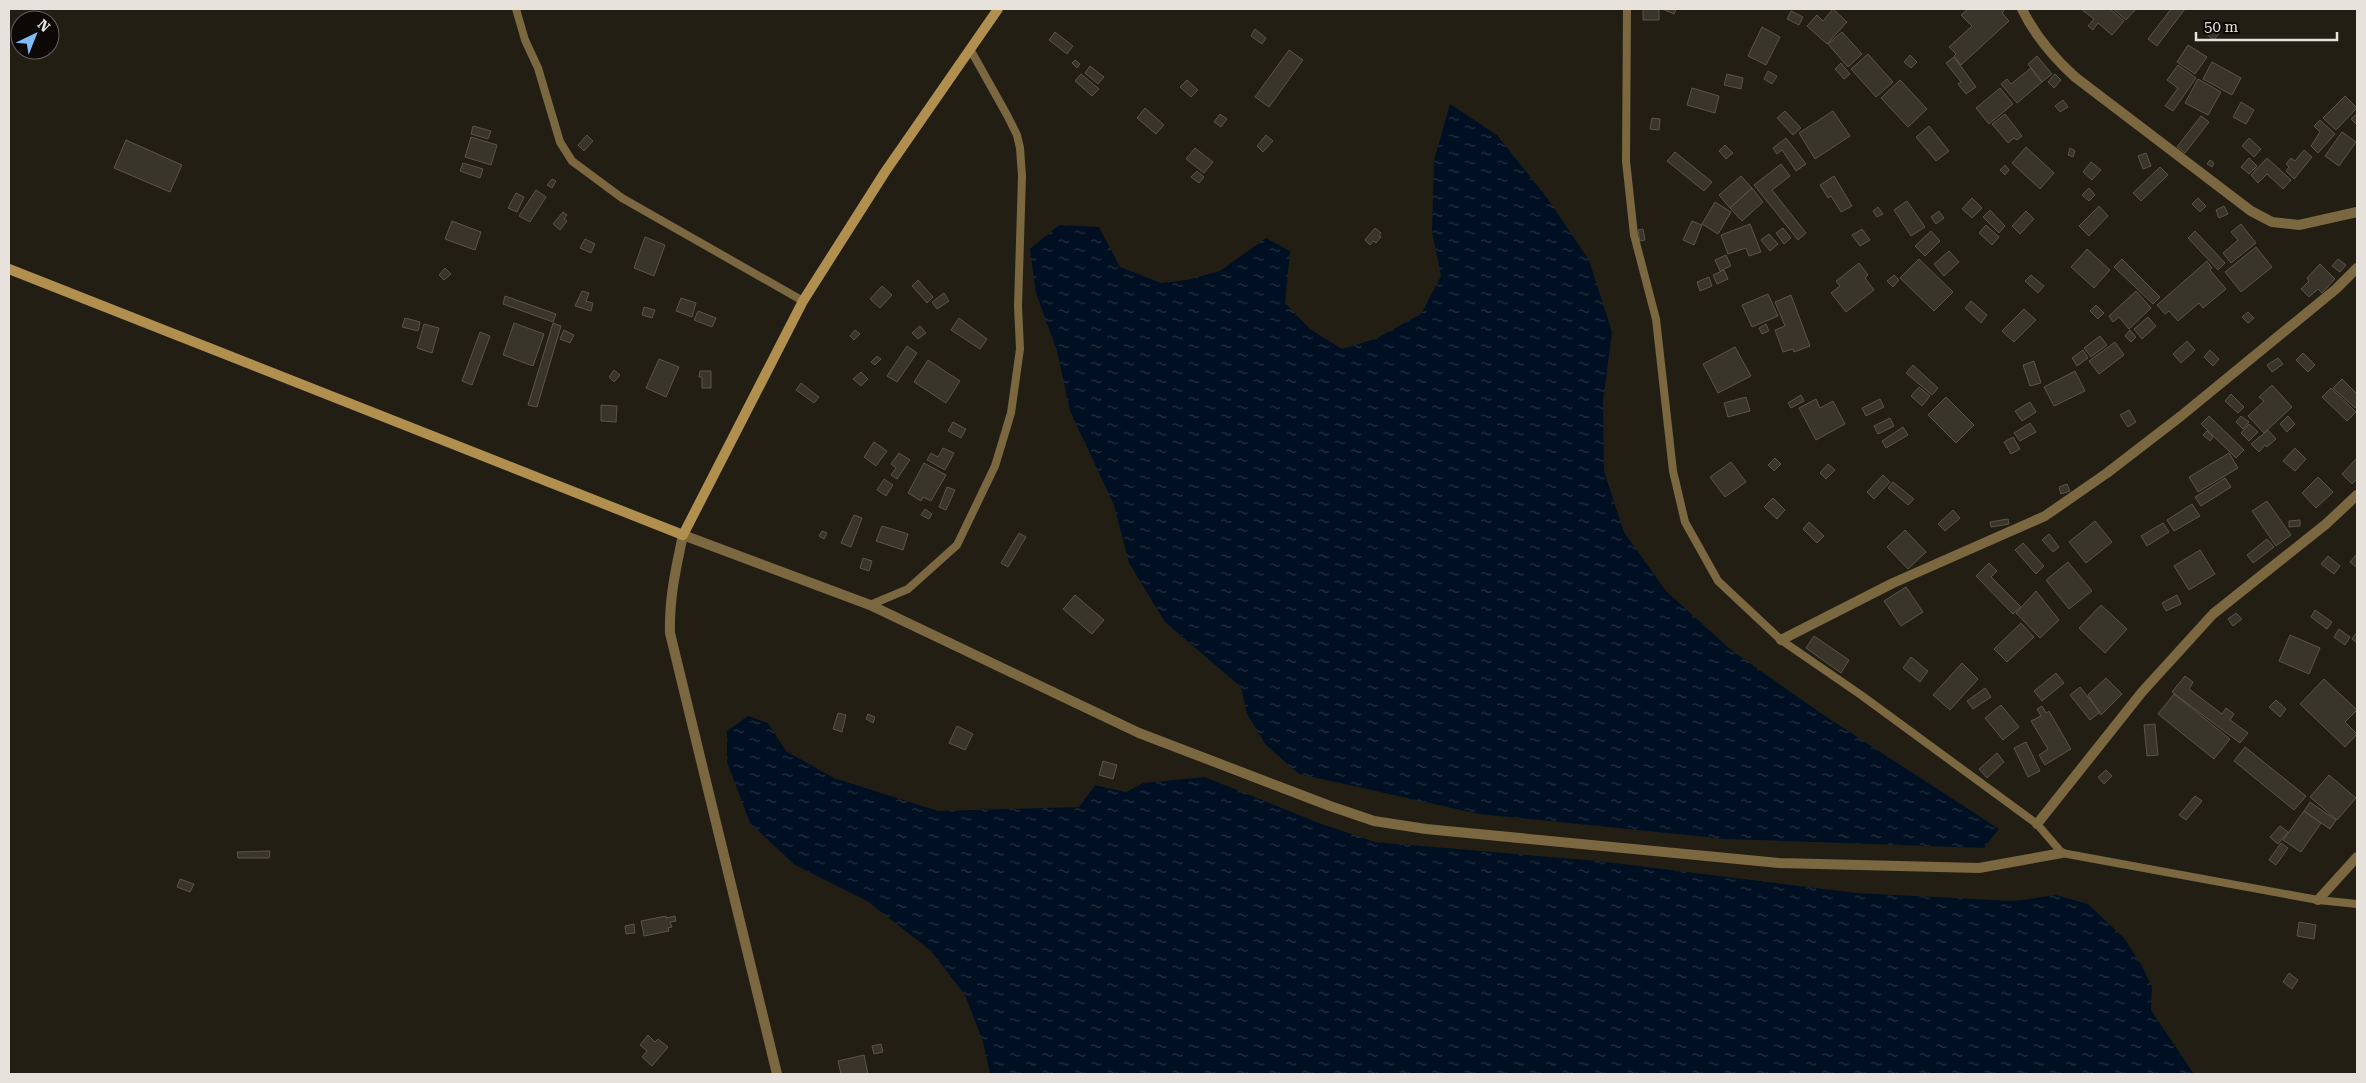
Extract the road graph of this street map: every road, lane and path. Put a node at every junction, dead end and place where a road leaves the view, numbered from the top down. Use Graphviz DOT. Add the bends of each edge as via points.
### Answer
graph roads {
  1 [pos="516,9"];
  2 [pos="998,9"];
  3 [pos="1627,9"];
  4 [pos="2022,9"];
  5 [pos="970,49"];
  6 [pos="2357,212"];
  7 [pos="2357,268"];
  8 [pos="9,269"];
  9 [pos="803,301"];
  10 [pos="2357,494"];
  11 [pos="683,535"];
  12 [pos="870,605"];
  13 [pos="1781,640"];
  14 [pos="2038,824"];
  15 [pos="2062,853"];
  16 [pos="2357,857"];
  17 [pos="2318,900"];
  18 [pos="2357,904"];
  19 [pos="777,1074"];
  1 -- 9 [label="lane" via="560,142 572,162 622,198"];
  2 -- 5 [label="main road"];
  3 -- 13 [label="lane" via="1626,162 1633,226 1656,319 1673,471 1684,522 1718,581"];
  4 -- 6 [label="street" via="2052,55 2075,77 2251,211 2272,222 2299,225"];
  5 -- 9 [label="main road" via="885,172"];
  5 -- 12 [label="lane" via="1007,115 1020,148 1020,349 1011,413 995,466 957,545 908,589"];
  7 -- 13 [label="street" via="2336,289 2181,416 2045,516 1893,583"];
  8 -- 11 [label="main road"];
  9 -- 11 [label="main road"];
  10 -- 14 [label="street" via="2326,524 2214,614 2142,692"];
  11 -- 12 [label="street"];
  11 -- 19 [label="street" via="672,584 670,632"];
  12 -- 15 [label="street" via="1139,733 1374,821 1426,829 1779,863 1979,868"];
  13 -- 14 [label="lane"];
  14 -- 15 [label="lane"];
  15 -- 17 [label="lane"];
  16 -- 17 [label="street"];
  17 -- 18 [label="lane"];
}
